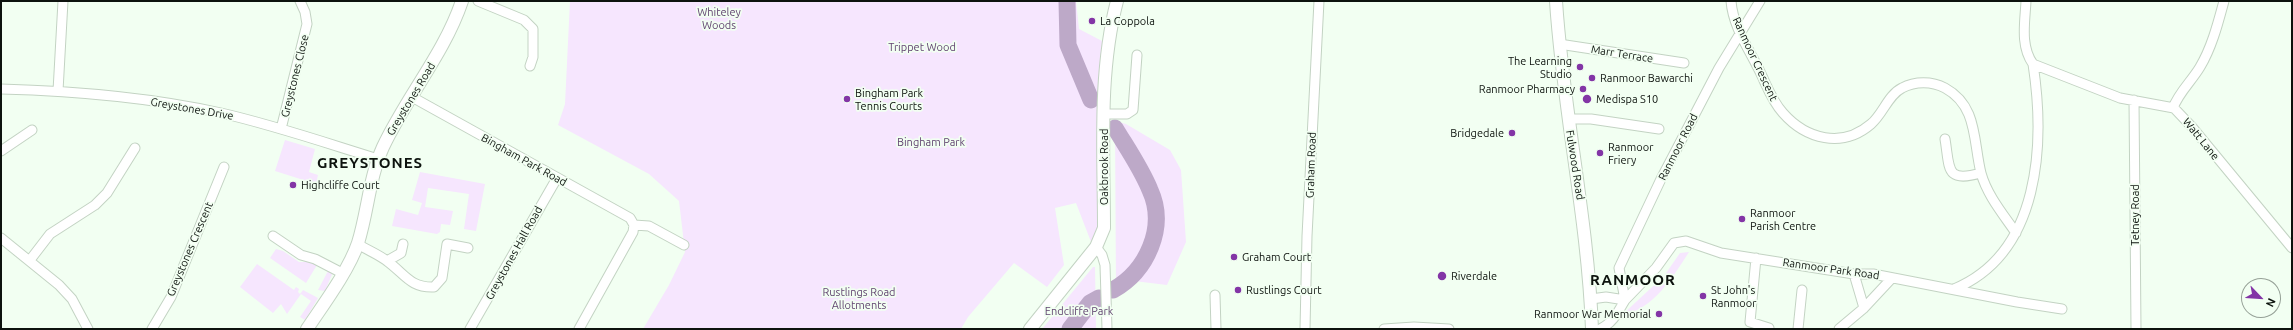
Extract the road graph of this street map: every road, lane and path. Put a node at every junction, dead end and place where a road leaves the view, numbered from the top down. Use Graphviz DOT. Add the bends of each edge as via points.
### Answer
graph roads {
  1 [pos="63,1"];
  2 [pos="300,1"];
  3 [pos="462,1"];
  4 [pos="478,1"];
  5 [pos="1117,1"];
  6 [pos="1319,1"];
  7 [pos="1556,1"];
  8 [pos="1731,1"];
  9 [pos="1760,1"];
  10 [pos="2026,1"];
  11 [pos="2224,1"];
  12 [pos="1740,32"];
  13 [pos="1559,44"];
  14 [pos="1137,55"];
  15 [pos="1684,63"];
  16 [pos="2033,64"];
  17 [pos="530,66"];
  18 [pos="1,89"];
  19 [pos="58,90"];
  20 [pos="412,97"];
  21 [pos="2134,100"];
  22 [pos="2173,108"];
  23 [pos="1104,114"];
  24 [pos="1568,118"];
  25 [pos="281,129"];
  26 [pos="1659,129"];
  27 [pos="32,130"];
  28 [pos="1945,139"];
  29 [pos="135,148"];
  30 [pos="1,151"];
  31 [pos="378,159"];
  32 [pos="224,167"];
  33 [pos="1981,173"];
  34 [pos="557,178"];
  35 [pos="634,225"];
  36 [pos="2016,233"];
  37 [pos="273,236"];
  38 [pos="1,238"];
  39 [pos="358,244"];
  40 [pos="403,244"];
  41 [pos="684,245"];
  42 [pos="468,248"];
  43 [pos="1096,248"];
  44 [pos="2292,248"];
  45 [pos="1756,258"];
  46 [pos="30,260"];
  47 [pos="387,261"];
  48 [pos="342,273"];
  49 [pos="1854,274"];
  50 [pos="1892,278"];
  51 [pos="1954,289"];
  52 [pos="1802,290"];
  53 [pos="1215,295"];
  54 [pos="1591,299"];
  55 [pos="1625,300"];
  56 [pos="1864,308"];
  57 [pos="2062,309"];
  58 [pos="1769,328"];
  59 [pos="88,329"];
  60 [pos="152,329"];
  61 [pos="307,329"];
  62 [pos="470,329"];
  63 [pos="579,329"];
  64 [pos="1030,329"];
  65 [pos="1107,329"];
  66 [pos="1216,329"];
  67 [pos="1305,329"];
  68 [pos="1384,329"];
  69 [pos="1449,329"];
  70 [pos="1592,329"];
  71 [pos="1600,329"];
  72 [pos="1798,329"];
  73 [pos="1839,329"];
  74 [pos="2136,329"];
  1 -- 19 [label="street"];
  2 -- 25 [label="street, Greystones Close" via="307,24"];
  3 -- 20 [label="street, Greystones Road" via="453,28"];
  4 -- 17 [label="street" via="524,20 533,29 533,57"];
  5 -- 23 [label="street, Oakbrook Road" via="1110,33"];
  6 -- 67 [label="street, Graham Road"];
  7 -- 13 [label="street, Fulwood Road"];
  8 -- 12 [label="street, Ranmoor Crescent"];
  9 -- 12 [label="street, Ranmoor Road"];
  10 -- 16 [label="street" via="2024,37 2028,58"];
  11 -- 22 [label="street" via="2208,53"];
  12 -- 33 [label="street, Ranmoor Crescent" via="1782,112 1800,128 1818,137 1833,139 1861,131 1880,115 1900,88 1913,82 1944,87 1959,96 1969,112 1976,136"];
  12 -- 55 [label="street, Ranmoor Road" via="1661,179 1620,268"];
  13 -- 15 [label="street, Marr Terrace"];
  13 -- 24 [label="street, Fulwood Road"];
  14 -- 23 [label="street" via="1133,110 1127,114"];
  16 -- 21 [label="street" via="2120,98"];
  16 -- 36 [label="street" via="2038,118 2034,178 2028,206"];
  18 -- 19 [label="street, Greystones Drive"];
  19 -- 25 [label="street, Greystones Drive" via="181,105"];
  20 -- 31 [label="street, Greystones Road"];
  20 -- 34 [label="street, Bingham Park Road"];
  21 -- 22 [label="street"];
  21 -- 74 [label="street, Tetney Road"];
  22 -- 44 [label="street, Watt Lane" via="2183,116"];
  23 -- 43 [label="street, Oakbrook Road" via="1104,228"];
  24 -- 26 [label="street"];
  24 -- 54 [label="street, Fulwood Road"];
  25 -- 31 [label="street, Greystones Drive"];
  27 -- 30 [label="street"];
  28 -- 33 [label="street" via="1950,171 1954,175 1963,178"];
  29 -- 46 [label="street" via="107,193 95,205 50,234"];
  31 -- 39 [label="street, Greystones Road"];
  32 -- 60 [label="street, Greystones Crescent" via="170,298"];
  33 -- 36 [label="street, Ranmoor Crescent" via="1988,190"];
  34 -- 35 [label="street, Bingham Park Road" via="630,218"];
  34 -- 62 [label="street, Greystones Hall Road"];
  35 -- 41 [label="street" via="649,226"];
  35 -- 63 [label="street" via="633,232"];
  36 -- 51 [label="street" via="1990,265"];
  37 -- 48 [label="street" via="301,255"];
  38 -- 46 [label="street"];
  39 -- 47 [label="street"];
  39 -- 48 [label="street, Greystones Road"];
  40 -- 47 [label="street" via="400,253"];
  42 -- 47 [label="street" via="447,244 442,278 434,287 422,287 409,281"];
  43 -- 64 [label="street, Oakbrook Road"];
  43 -- 65 [label="street" via="1102,255 1105,265"];
  45 -- 49 [label="street, Ranmoor Park Road"];
  45 -- 55 [label="street, Ranmoor Park Road" via="1721,253 1686,241 1678,241"];
  45 -- 58 [label="street" via="1750,322"];
  46 -- 59 [label="street" via="72,299"];
  48 -- 61 [label="street, Greystones Road"];
  49 -- 50 [label="street, Ranmoor Park Road"];
  49 -- 56 [label="street"];
  50 -- 51 [label="street, Ranmoor Park Road"];
  50 -- 56 [label="street"];
  51 -- 57 [label="street, Ranmoor Park Road"];
  52 -- 72 [label="street"];
  53 -- 66 [label="street"];
  54 -- 55 [label="street" via="1606,297"];
  54 -- 70 [label="street, Fulwood Road"];
  55 -- 71 [label="street" via="1615,318"];
  56 -- 73 [label="street"];
  68 -- 69 [label="street"];
}
